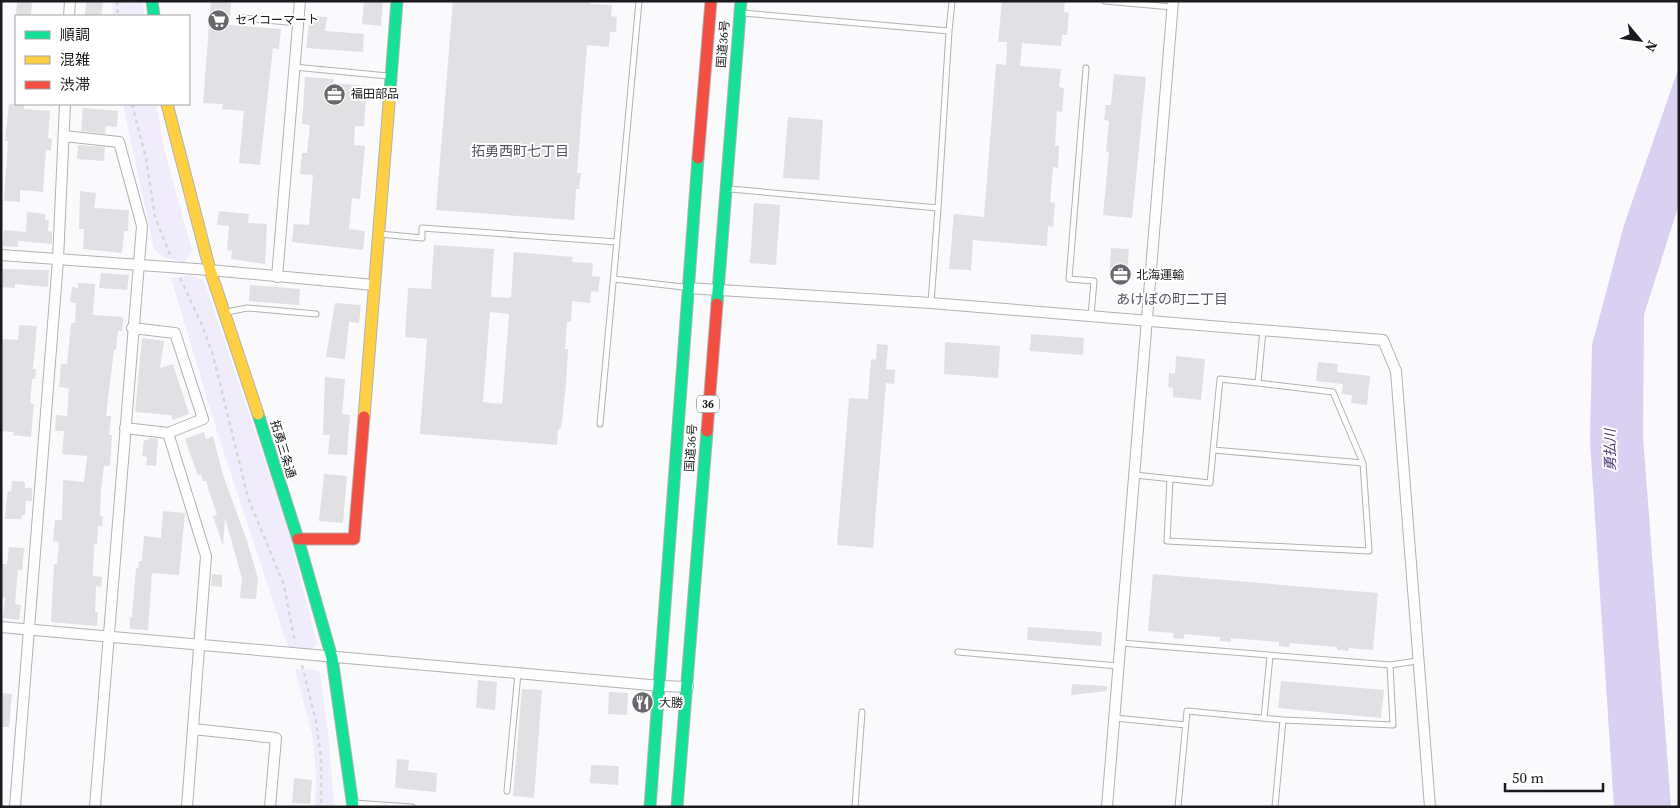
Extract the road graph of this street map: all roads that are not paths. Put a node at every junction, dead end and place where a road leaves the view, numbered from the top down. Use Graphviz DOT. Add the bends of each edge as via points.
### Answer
graph roads {
  1 [pos="70,1"];
  2 [pos="152,1"];
  3 [pos="300,1"];
  4 [pos="397,1"];
  5 [pos="639,1"];
  6 [pos="711,1"];
  7 [pos="952,1"];
  8 [pos="1104,1"];
  9 [pos="1173,4"];
  10 [pos="740,7"];
  11 [pos="69,15"];
  12 [pos="154,15"];
  13 [pos="243,18"];
  14 [pos="298,22"];
  15 [pos="949,31"];
  16 [pos="294,67"];
  17 [pos="1086,68"];
  18 [pos="391,76"];
  19 [pos="65,105"];
  20 [pos="167,105"];
  21 [pos="64,136"];
  22 [pos="725,188"];
  23 [pos="938,208"];
  24 [pos="378,234"];
  25 [pos="617,242"];
  26 [pos="1,255"];
  27 [pos="58,260"];
  28 [pos="138,265"];
  29 [pos="210,270"];
  30 [pos="277,277"];
  31 [pos="614,280"];
  32 [pos="374,285"];
  33 [pos="687,288"];
  34 [pos="716,291"];
  35 [pos="931,303"];
  36 [pos="226,312"];
  37 [pos="316,314"];
  38 [pos="1091,316"];
  39 [pos="1147,320"];
  40 [pos="132,328"];
  41 [pos="1263,330"];
  42 [pos="1258,383"];
  43 [pos="600,424"];
  44 [pos="125,428"];
  45 [pos="168,433"];
  46 [pos="1213,450"];
  47 [pos="1363,462"];
  48 [pos="1135,475"];
  49 [pos="1170,478"];
  50 [pos="298,539"];
  51 [pos="1,628"];
  52 [pos="30,630"];
  53 [pos="108,636"];
  54 [pos="1120,643"];
  55 [pos="198,646"];
  56 [pos="958,652"];
  57 [pos="1270,656"];
  58 [pos="332,658"];
  59 [pos="1417,661"];
  60 [pos="1390,665"];
  61 [pos="1119,666"];
  62 [pos="518,674"];
  63 [pos="661,686"];
  64 [pos="688,687"];
  65 [pos="862,712"];
  66 [pos="1114,718"];
  67 [pos="1264,718"];
  68 [pos="1283,720"];
  69 [pos="1186,725"];
  70 [pos="193,729"];
  71 [pos="507,791"];
  72 [pos="353,805"];
  73 [pos="15,807"];
  74 [pos="95,807"];
  75 [pos="187,807"];
  76 [pos="270,807"];
  77 [pos="412,807"];
  78 [pos="650,807"];
  79 [pos="677,807"];
  80 [pos="854,807"];
  81 [pos="1107,807"];
  82 [pos="1178,807"];
  83 [pos="1274,807"];
  84 [pos="1430,807"];
  1 -- 11 [label="street"];
  2 -- 12 [label="main road"];
  3 -- 14 [label="street"];
  4 -- 18 [label="main road"];
  5 -- 25 [label="lane"];
  6 -- 33 [label="main road, 国道36号 / 36"];
  7 -- 15 [label="lane"];
  8 -- 9 [label="lane"];
  9 -- 39 [label="street"];
  10 -- 15 [label="lane"];
  10 -- 22 [label="main road, 国道36号 / 36"];
  13 -- 14 [label="lane"];
  14 -- 16 [label="street"];
  15 -- 23 [label="lane"];
  16 -- 18 [label="lane"];
  16 -- 30 [label="street"];
  17 -- 38 [label="lane" via="1069,279 1094,281"];
  18 -- 24 [label="main road"];
  19 -- 21 [label="street"];
  20 -- 29 [label="main road, 拓勇三条通"];
  21 -- 27 [label="street"];
  21 -- 28 [label="street" via="119,142 142,226"];
  22 -- 23 [label="lane"];
  22 -- 34 [label="main road, 国道36号 / 36"];
  23 -- 35 [label="lane"];
  24 -- 25 [label="lane" via="422,238 422,228"];
  24 -- 32 [label="main road"];
  25 -- 31 [label="lane"];
  26 -- 27 [label="street"];
  27 -- 28 [label="street"];
  27 -- 52 [label="street"];
  28 -- 29 [label="street"];
  28 -- 40 [label="street"];
  29 -- 30 [label="street"];
  29 -- 36 [label="main road, 拓勇三条通"];
  30 -- 32 [label="street"];
  31 -- 33 [label="lane"];
  31 -- 43 [label="lane"];
  32 -- 50 [label="main road" via="354,539"];
  33 -- 34 [label="street"];
  33 -- 63 [label="main road, 国道36号 / 36"];
  34 -- 35 [label="street"];
  34 -- 64 [label="main road, 国道36号 / 36"];
  35 -- 38 [label="street"];
  36 -- 37 [label="lane" via="246,308"];
  36 -- 50 [label="main road, 拓勇三条通"];
  38 -- 39 [label="street"];
  39 -- 41 [label="street"];
  39 -- 48 [label="street"];
  40 -- 44 [label="street"];
  40 -- 45 [label="street" via="175,333 203,419"];
  41 -- 42 [label="lane"];
  41 -- 59 [label="street" via="1383,340 1396,371"];
  42 -- 46 [label="lane" via="1220,379"];
  42 -- 47 [label="lane" via="1333,392"];
  44 -- 45 [label="street"];
  44 -- 53 [label="street"];
  45 -- 55 [label="street" via="206,556"];
  46 -- 47 [label="lane"];
  46 -- 49 [label="lane" via="1210,482"];
  47 -- 49 [label="lane" via="1369,551 1167,541"];
  48 -- 49 [label="lane"];
  48 -- 54 [label="street"];
  50 -- 58 [label="main road, 拓勇三条通"];
  51 -- 52 [label="street"];
  52 -- 53 [label="street"];
  52 -- 73 [label="street"];
  53 -- 55 [label="street"];
  53 -- 74 [label="street"];
  54 -- 57 [label="lane"];
  54 -- 61 [label="street"];
  55 -- 58 [label="street"];
  55 -- 70 [label="street"];
  56 -- 61 [label="lane"];
  57 -- 60 [label="lane"];
  57 -- 67 [label="lane"];
  58 -- 62 [label="street"];
  58 -- 72 [label="main road, 拓勇三条通"];
  59 -- 60 [label="lane"];
  59 -- 84 [label="street"];
  60 -- 68 [label="lane" via="1393,725"];
  61 -- 66 [label="street"];
  62 -- 63 [label="street"];
  62 -- 71 [label="lane"];
  63 -- 64 [label="street"];
  63 -- 78 [label="main road, 国道36号 / 36"];
  64 -- 79 [label="main road, 国道36号 / 36"];
  65 -- 80 [label="lane"];
  66 -- 69 [label="lane"];
  66 -- 81 [label="street"];
  67 -- 68 [label="lane"];
  67 -- 69 [label="lane" via="1188,710"];
  68 -- 83 [label="lane"];
  69 -- 82 [label="lane"];
  70 -- 75 [label="street"];
  70 -- 76 [label="street" via="276,738"];
  72 -- 77 [label="lane"];
}
